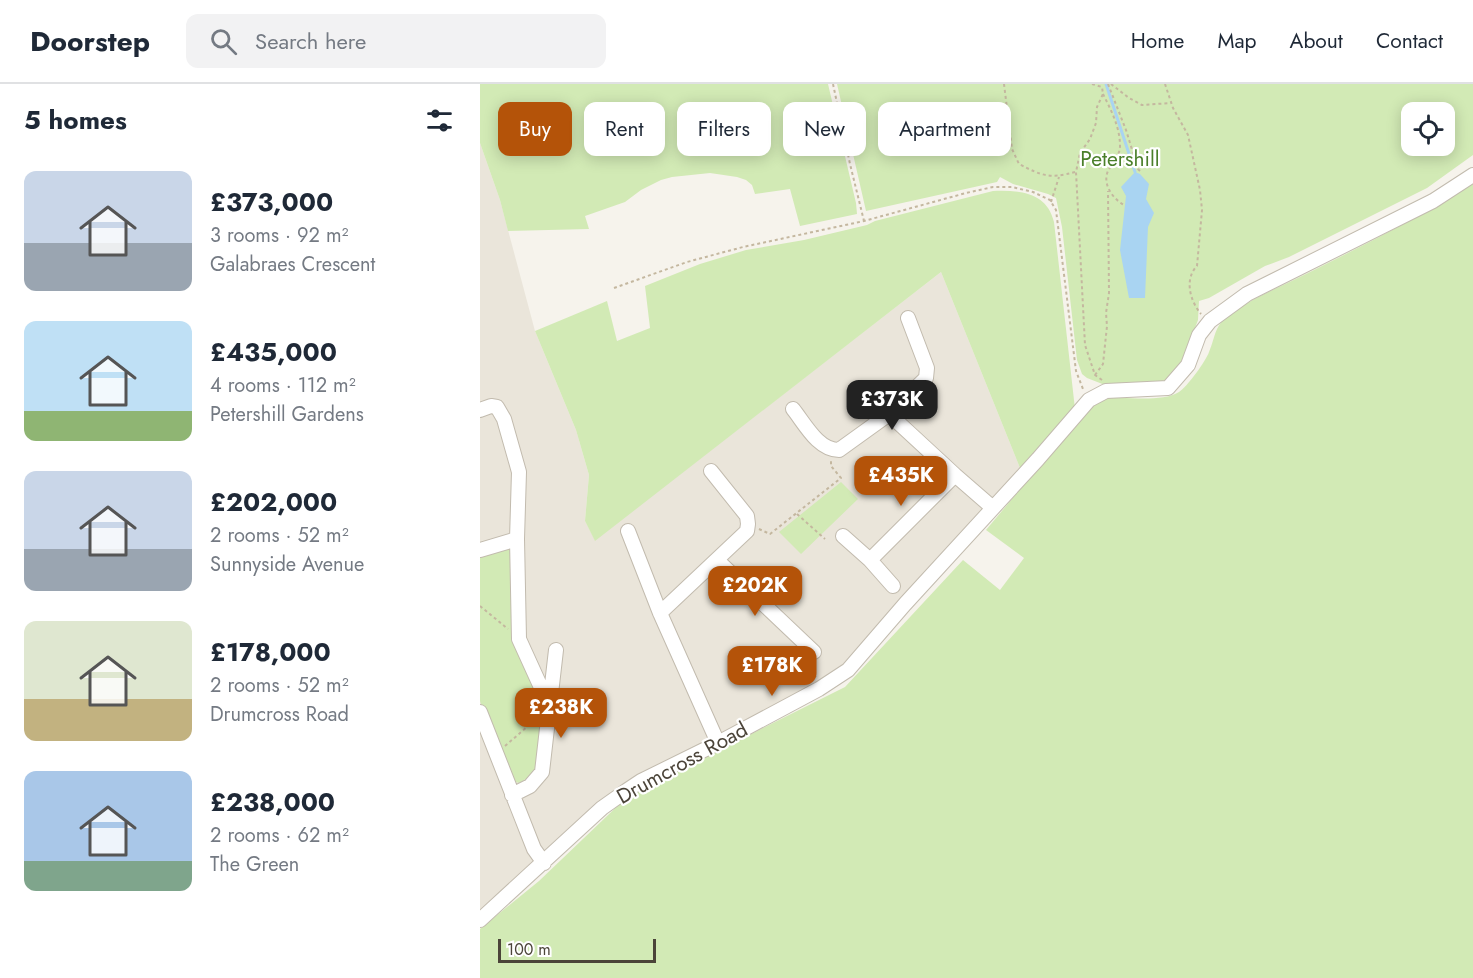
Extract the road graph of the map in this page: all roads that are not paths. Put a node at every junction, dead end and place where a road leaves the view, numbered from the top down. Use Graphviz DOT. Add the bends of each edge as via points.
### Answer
graph roads {
  1 [pos="1473,175"];
  2 [pos="908,318"];
  3 [pos="793,409"];
  4 [pos="480,410"];
  5 [pos="889,414"];
  6 [pos="711,471"];
  7 [pos="955,475"];
  8 [pos="993,508"];
  9 [pos="628,531"];
  10 [pos="843,536"];
  11 [pos="517,539"];
  12 [pos="480,550"];
  13 [pos="717,560"];
  14 [pos="870,560"];
  15 [pos="893,586"];
  16 [pos="660,613"];
  17 [pos="556,650"];
  18 [pos="813,652"];
  19 [pos="549,707"];
  20 [pos="480,712"];
  21 [pos="718,743"];
  22 [pos="512,795"];
  23 [pos="544,863"];
  24 [pos="480,920"];
  1 -- 8 [label="street, Drumcross Road" via="1433,201 1247,294 1210,321 1199,335 1188,365 1168,388 1106,391 1089,400"];
  2 -- 5 [label="street" via="927,368 926,378"];
  3 -- 5 [label="street" via="831,450 839,450"];
  4 -- 11 [label="street" via="498,407 504,419 519,472"];
  5 -- 7 [label="street"];
  6 -- 13 [label="street" via="747,516 748,524 747,531"];
  7 -- 8 [label="street"];
  7 -- 14 [label="street"];
  8 -- 21 [label="street, Drumcross Road" via="848,670"];
  9 -- 16 [label="street"];
  10 -- 14 [label="street"];
  11 -- 12 [label="street"];
  11 -- 19 [label="street" via="519,639"];
  13 -- 16 [label="street"];
  13 -- 18 [label="street"];
  14 -- 15 [label="street"];
  16 -- 21 [label="street"];
  17 -- 19 [label="street"];
  19 -- 22 [label="street" via="542,772 530,786"];
  20 -- 22 [label="street"];
  21 -- 23 [label="street, Drumcross Road" via="626,791 602,808"];
  22 -- 23 [label="street" via="534,849"];
  23 -- 24 [label="street, Drumcross Road"];
}
